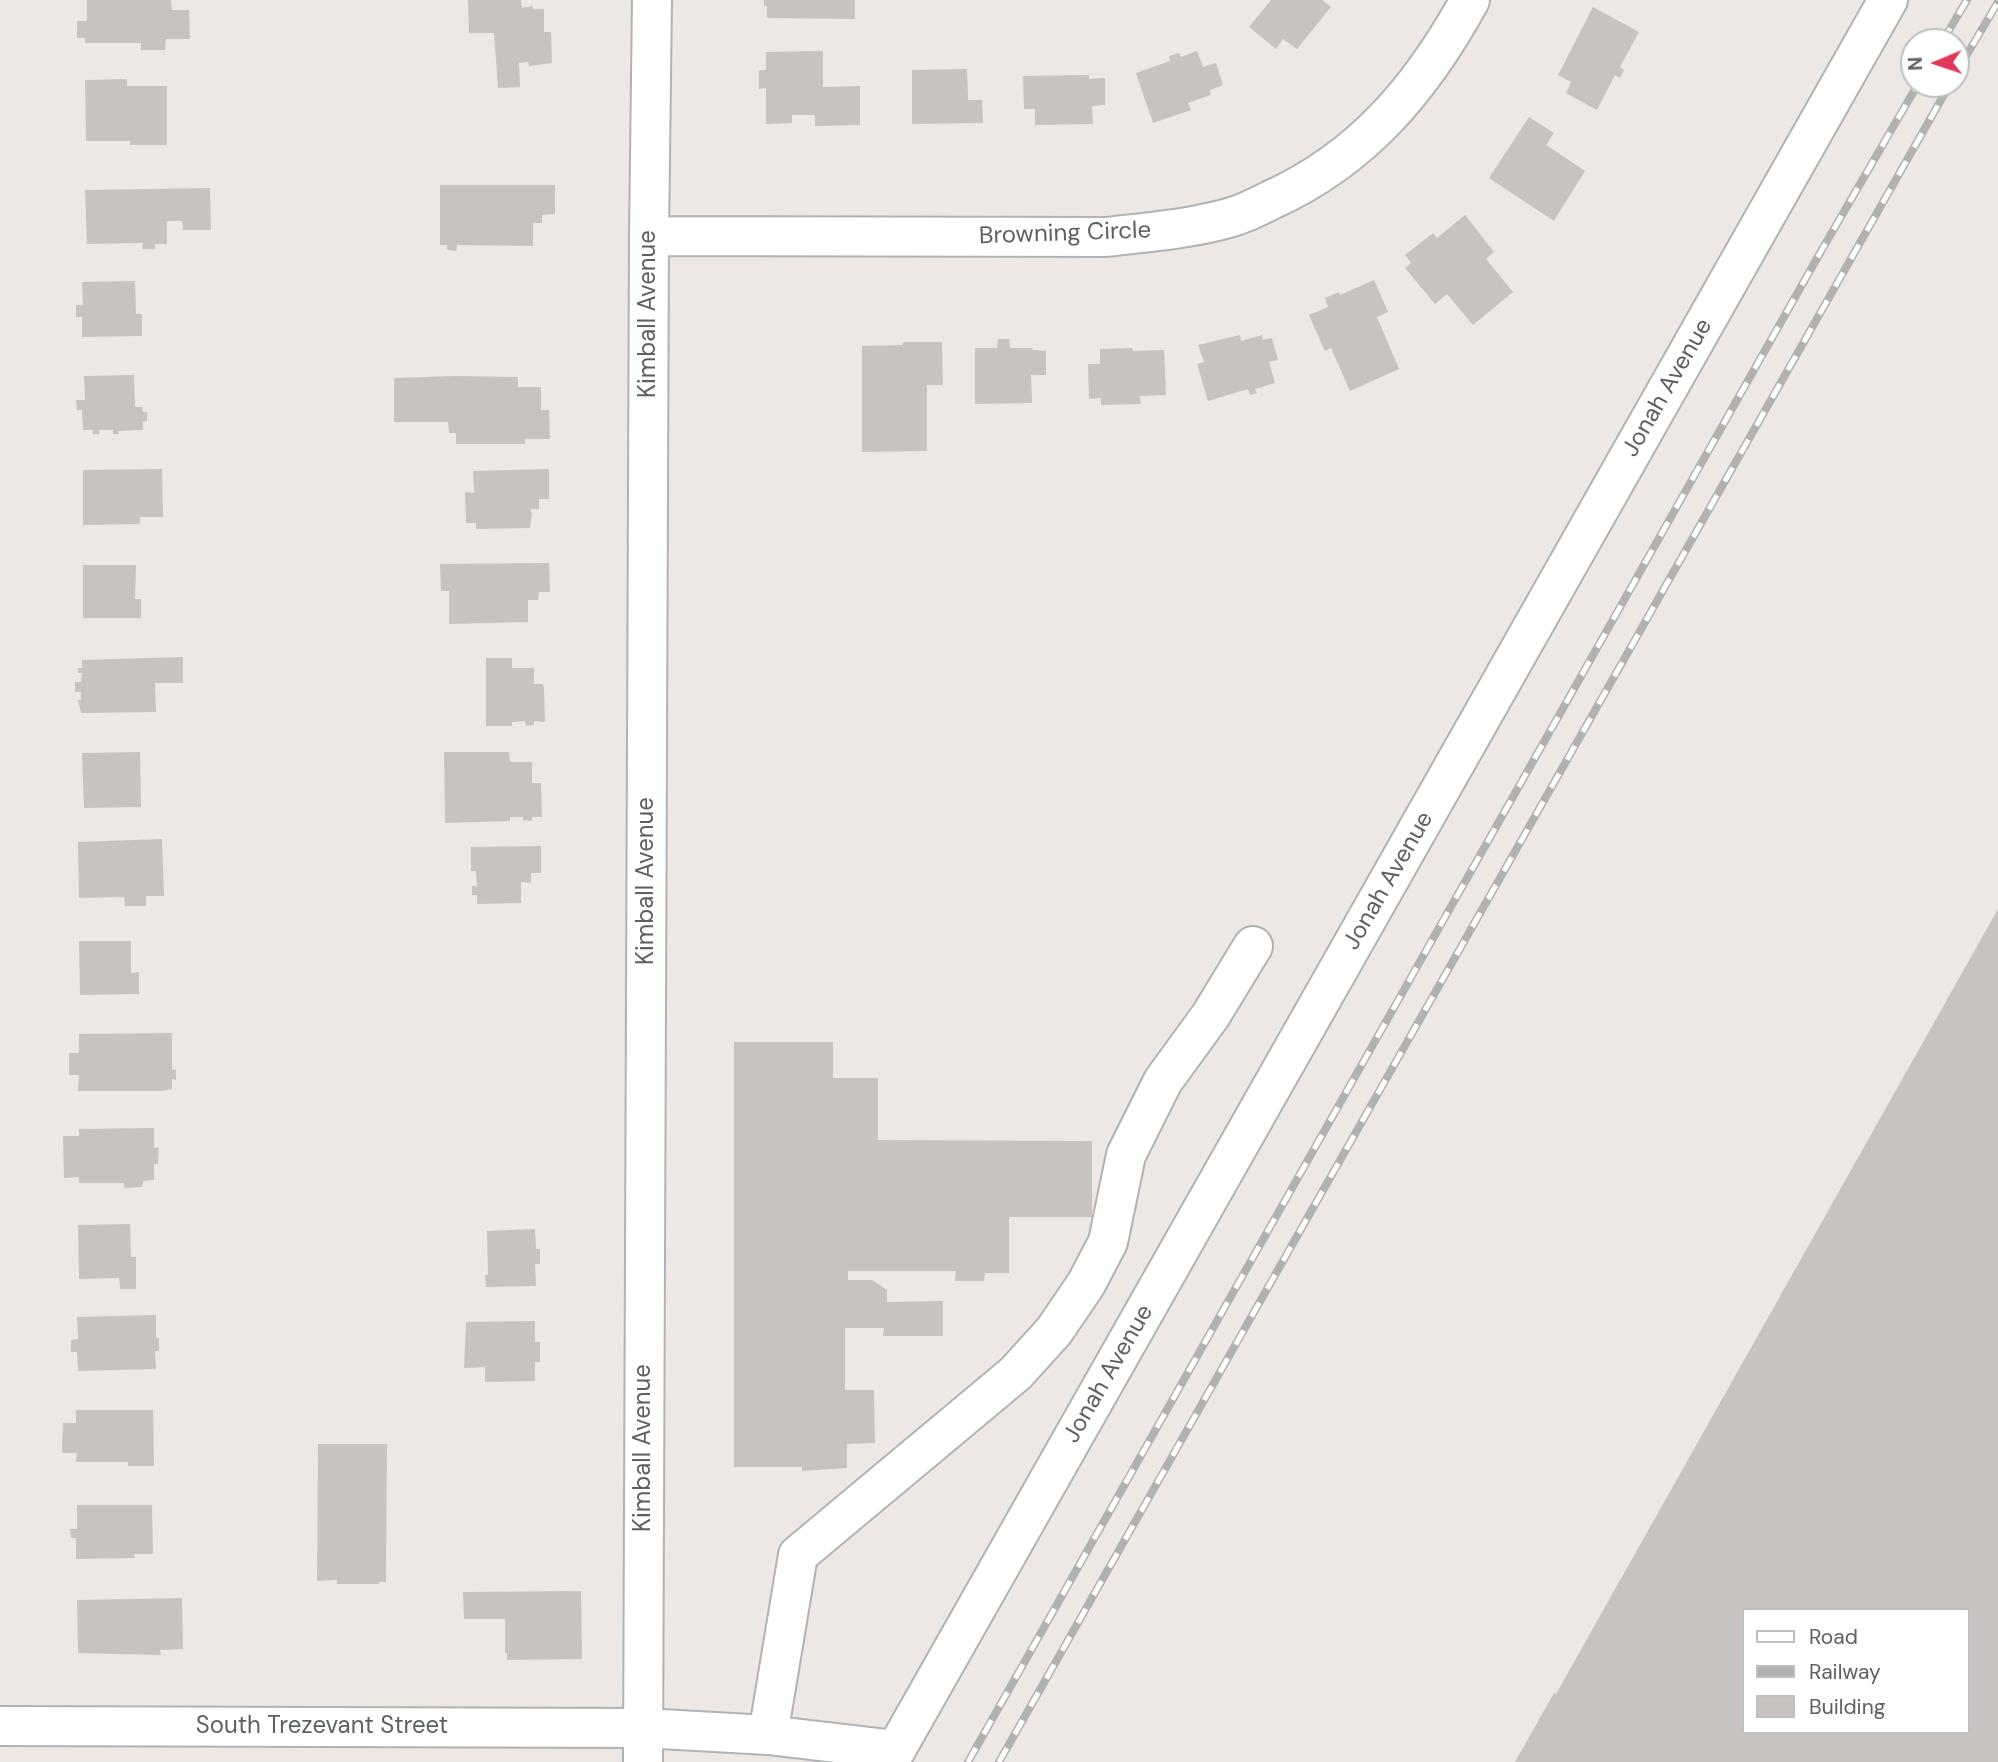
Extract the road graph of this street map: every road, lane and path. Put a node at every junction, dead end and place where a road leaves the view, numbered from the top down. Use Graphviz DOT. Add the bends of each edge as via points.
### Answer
graph roads {
  1 [pos="652,0"];
  2 [pos="1471,0"];
  3 [pos="1888,0"];
  4 [pos="649,236"];
  5 [pos="1253,946"];
  6 [pos="0,1726"];
  7 [pos="768,1735"];
  8 [pos="643,1745"];
  9 [pos="893,1756"];
  1 -- 4 [label="street, Kimball Avenue"];
  2 -- 4 [label="street, Browning Circle" via="1446,44 1382,125 1293,190 1234,217 1106,237"];
  3 -- 9 [label="street, Jonah Avenue"];
  4 -- 8 [label="street, Kimball Avenue"];
  5 -- 7 [label="street" via="1211,1016 1163,1081 1126,1155 1108,1242 1054,1331 1016,1373 798,1555"];
  6 -- 8 [label="street, South Trezevant Street"];
  7 -- 8 [label="street, South Trezevant Street"];
  7 -- 9 [label="street, South Trezevant Street"];
}
